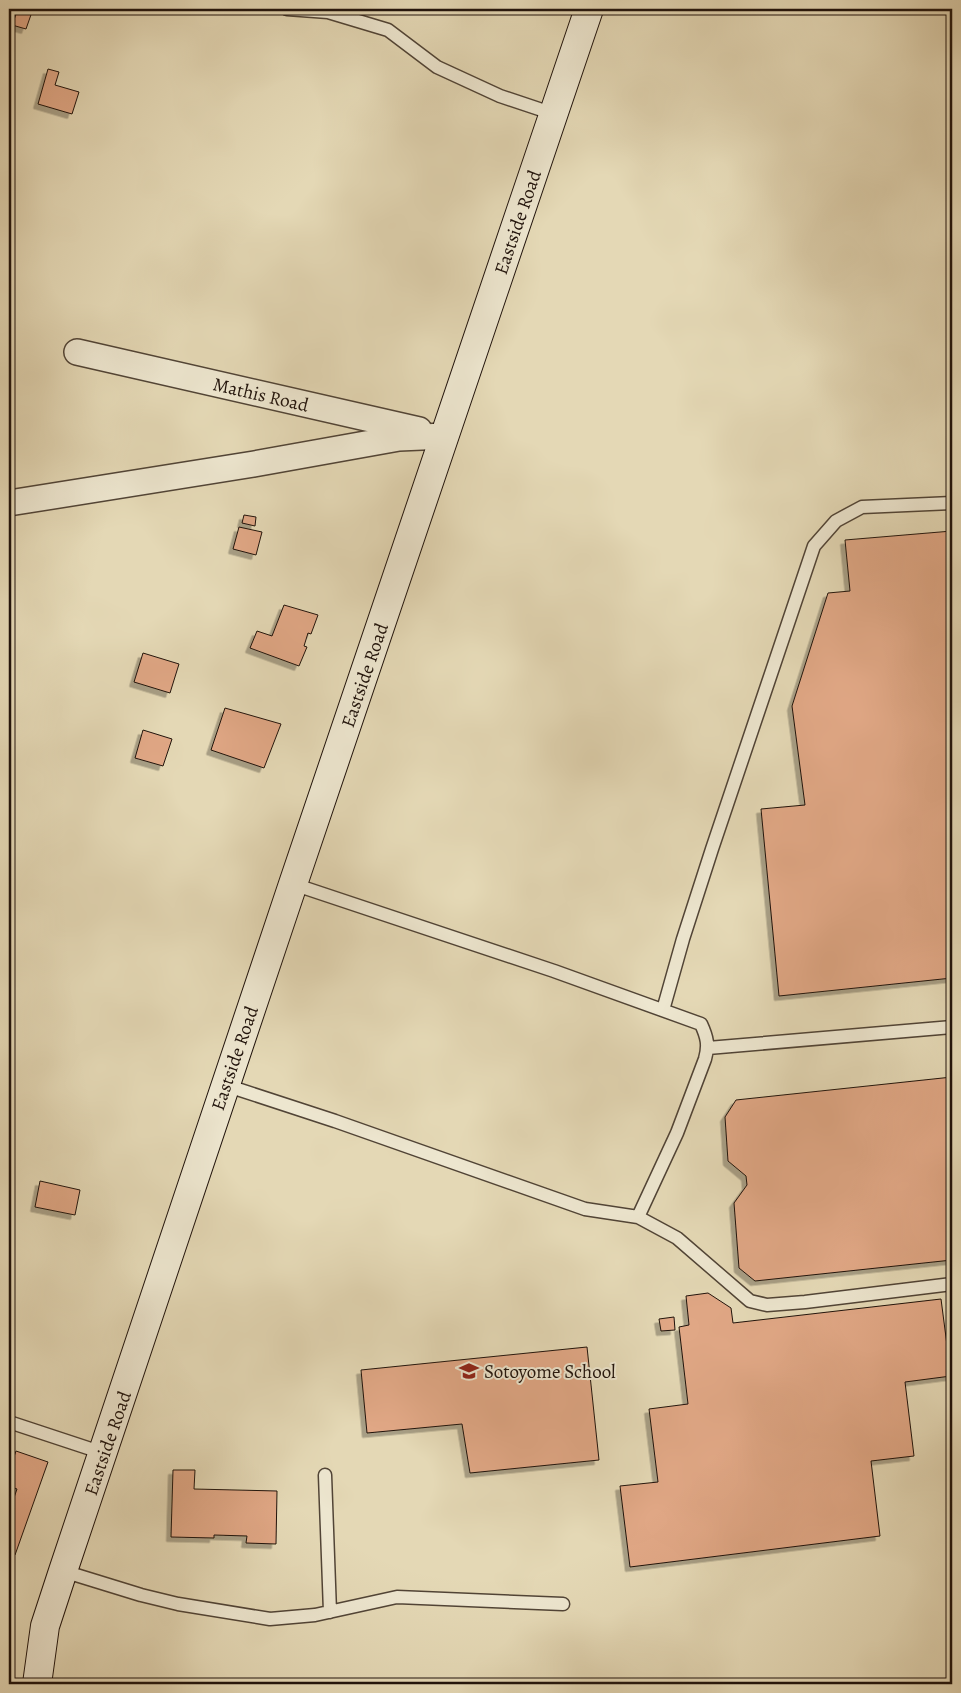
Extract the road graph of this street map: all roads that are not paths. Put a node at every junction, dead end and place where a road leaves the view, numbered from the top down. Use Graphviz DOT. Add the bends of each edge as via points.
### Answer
graph roads {
  1 [pos="287,9"];
  2 [pos="589,9"];
  3 [pos="554,114"];
  4 [pos="77,352"];
  5 [pos="445,436"];
  6 [pos="9,503"];
  7 [pos="952,503"];
  8 [pos="293,884"];
  9 [pos="663,1010"];
  10 [pos="952,1026"];
  11 [pos="708,1048"];
  12 [pos="225,1086"];
  13 [pos="638,1217"];
  14 [pos="952,1284"];
  15 [pos="9,1422"];
  16 [pos="104,1454"];
  17 [pos="325,1474"];
  18 [pos="63,1571"];
  19 [pos="563,1604"];
  20 [pos="330,1612"];
  21 [pos="37,1684"];
  1 -- 3 [label="lane" via="328,12 388,30 437,68 500,96"];
  2 -- 3 [label="main road, Eastside Road"];
  3 -- 5 [label="main road, Eastside Road"];
  4 -- 5 [label="street, Mathis Road"];
  5 -- 6 [label="street" via="399,438"];
  5 -- 8 [label="main road, Eastside Road"];
  7 -- 9 [label="lane" via="862,507 836,521 814,546 712,849"];
  8 -- 9 [label="lane"];
  8 -- 12 [label="main road, Eastside Road"];
  9 -- 11 [label="lane" via="701,1024"];
  10 -- 11 [label="lane"];
  11 -- 13 [label="lane" via="677,1133"];
  12 -- 13 [label="lane" via="585,1209"];
  12 -- 16 [label="main road, Eastside Road"];
  13 -- 14 [label="lane" via="677,1238 750,1301 767,1305"];
  15 -- 16 [label="lane"];
  16 -- 18 [label="main road, Eastside Road"];
  17 -- 20 [label="lane"];
  18 -- 20 [label="lane" via="178,1604 270,1619"];
  18 -- 21 [label="main road, Eastside Road" via="45,1626"];
  19 -- 20 [label="lane" via="397,1597"];
}
